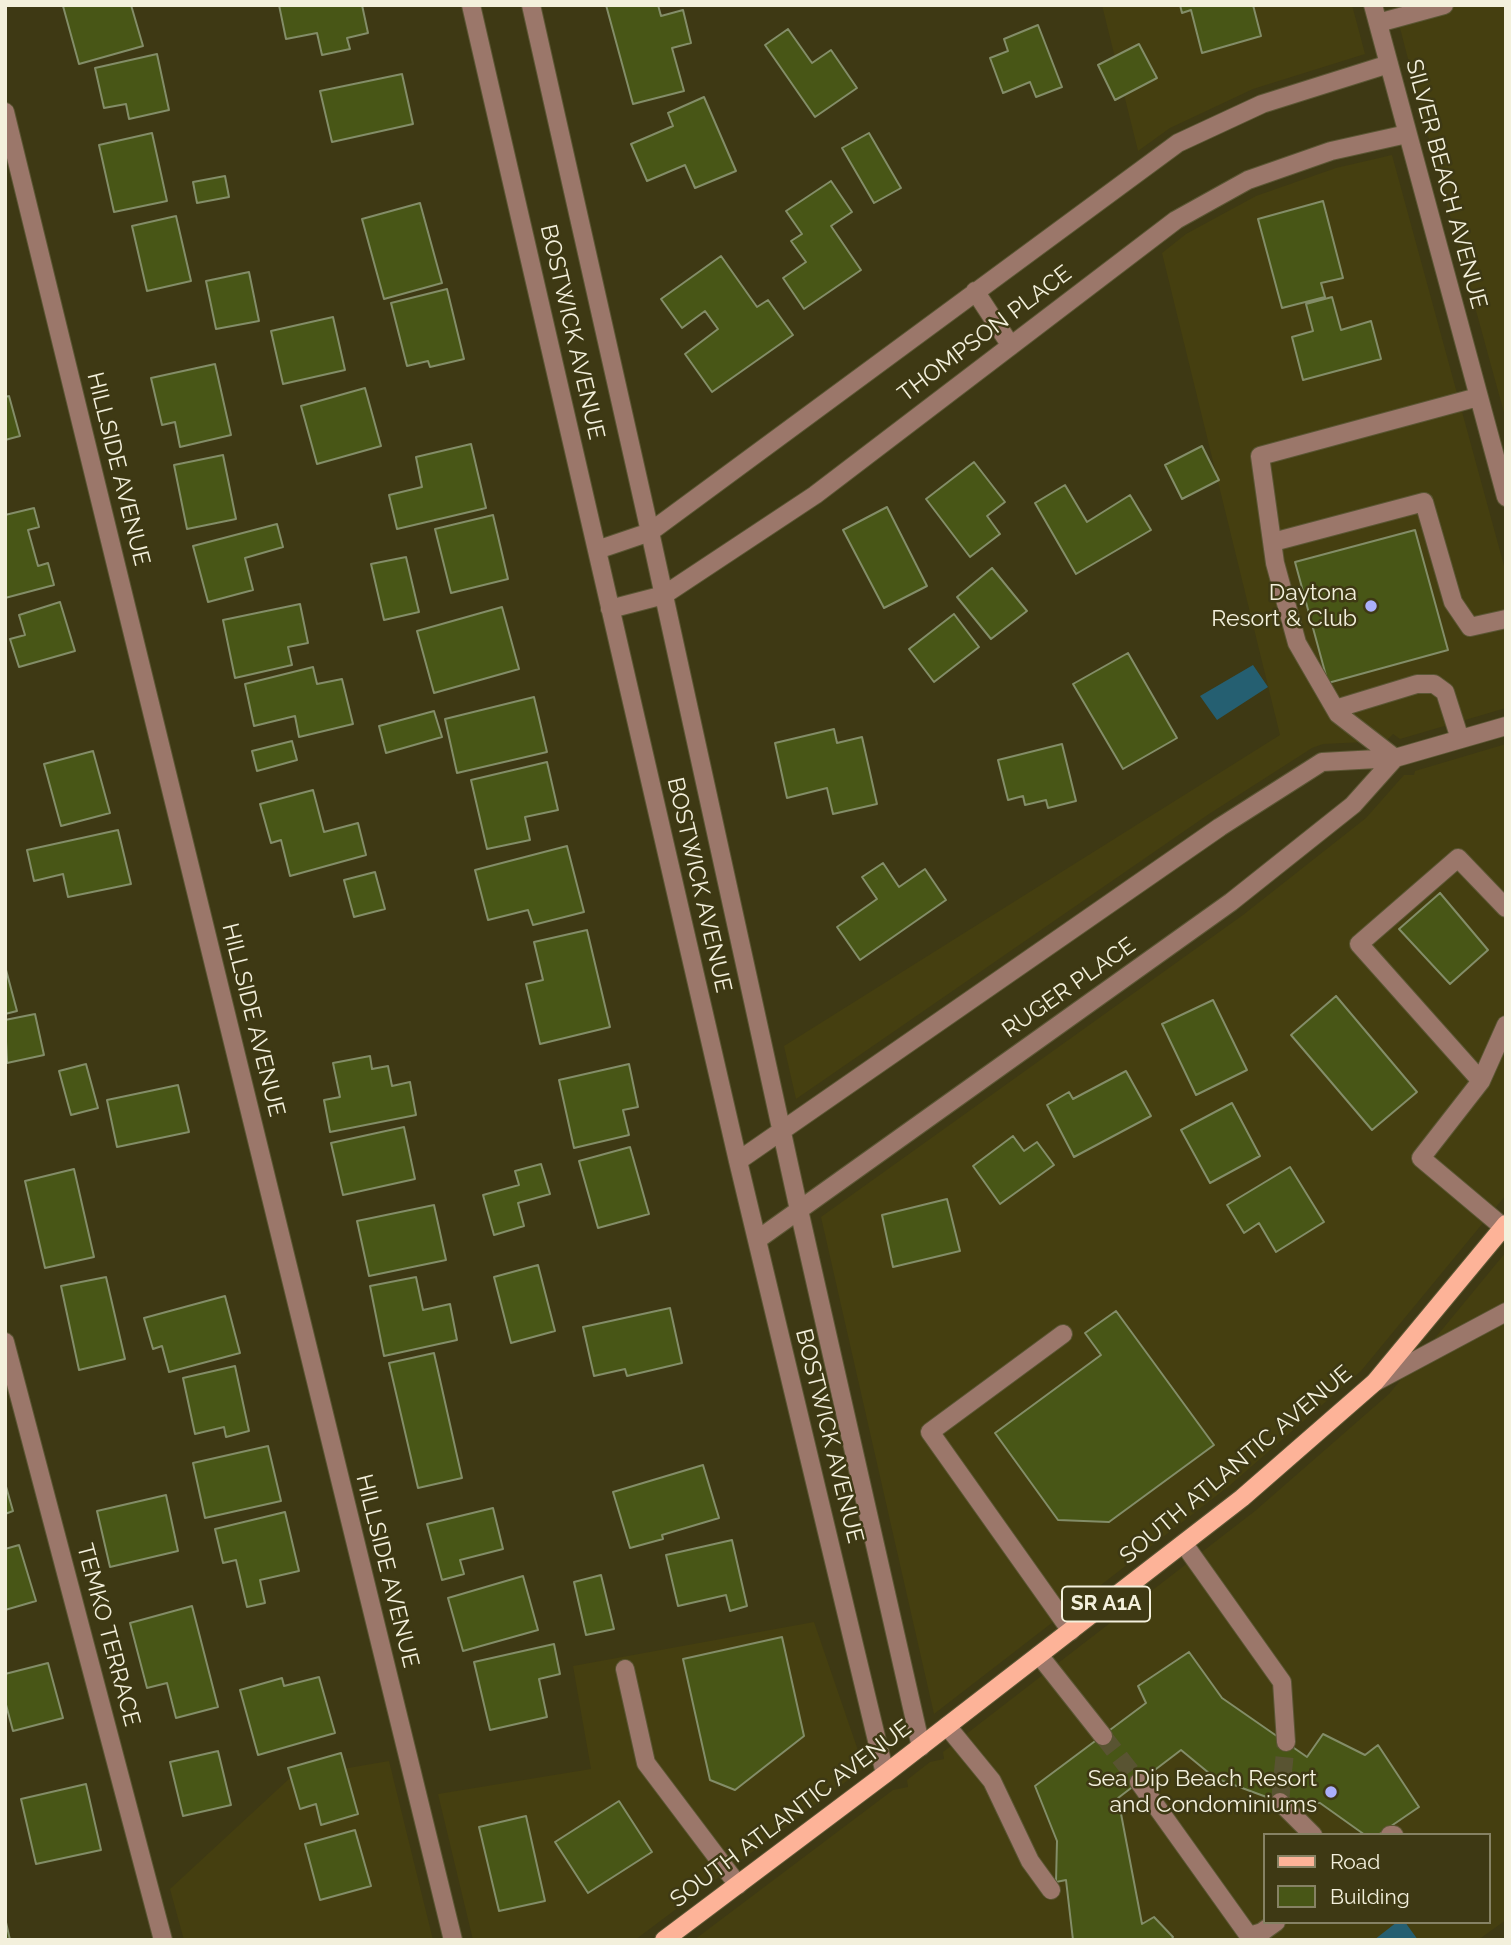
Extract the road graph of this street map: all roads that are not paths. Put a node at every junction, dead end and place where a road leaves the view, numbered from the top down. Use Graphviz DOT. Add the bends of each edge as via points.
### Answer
graph roads {
  1 [pos="471,5"];
  2 [pos="531,5"];
  3 [pos="1373,5"];
  4 [pos="1444,5"];
  5 [pos="1378,23"];
  6 [pos="1389,64"];
  7 [pos="5,112"];
  8 [pos="1407,134"];
  9 [pos="975,291"];
  10 [pos="1011,346"];
  11 [pos="1478,397"];
  12 [pos="1506,497"];
  13 [pos="650,532"];
  14 [pos="1273,542"];
  15 [pos="597,551"];
  16 [pos="664,595"];
  17 [pos="610,609"];
  18 [pos="1506,619"];
  19 [pos="1335,709"];
  20 [pos="1506,726"];
  21 [pos="1460,740"];
  22 [pos="1395,758"];
  23 [pos="1506,908"];
  24 [pos="1506,1025"];
  25 [pos="1481,1081"];
  26 [pos="782,1130"];
  27 [pos="738,1161"];
  28 [pos="799,1210"];
  29 [pos="1504,1225"];
  30 [pos="757,1240"];
  31 [pos="1506,1312"];
  32 [pos="1063,1334"];
  33 [pos="5,1342"];
  34 [pos="1376,1382"];
  35 [pos="1184,1544"];
  36 [pos="1071,1631"];
  37 [pos="1040,1655"];
  38 [pos="625,1668"];
  39 [pos="947,1726"];
  40 [pos="1103,1736"];
  41 [pos="1286,1742"];
  42 [pos="921,1746"];
  43 [pos="886,1774"];
  44 [pos="1139,1782"];
  45 [pos="1280,1802"];
  46 [pos="1311,1833"];
  47 [pos="738,1885"];
  48 [pos="1051,1890"];
  49 [pos="1273,1924"];
  50 [pos="163,1940"];
  51 [pos="453,1940"];
  52 [pos="664,1940"];
  1 -- 15 [label="street, BOSTWICK AVENUE"];
  2 -- 13 [label="street, BOSTWICK AVENUE"];
  3 -- 5 [label="street, SILVER BEACH AVENUE"];
  4 -- 5 [label="street"];
  5 -- 6 [label="street, SILVER BEACH AVENUE"];
  6 -- 8 [label="street, SILVER BEACH AVENUE"];
  6 -- 9 [label="street, THOMPSON PLACE" via="1262,104 1178,143"];
  7 -- 51 [label="street, HILLSIDE AVENUE"];
  8 -- 10 [label="street, THOMPSON PLACE" via="1331,151 1248,180 1176,220"];
  8 -- 11 [label="street, SILVER BEACH AVENUE"];
  9 -- 10 [label="street"];
  9 -- 13 [label="street, THOMPSON PLACE"];
  10 -- 16 [label="street, THOMPSON PLACE" via="815,495"];
  11 -- 12 [label="street, SILVER BEACH AVENUE"];
  11 -- 14 [label="street" via="1260,456"];
  13 -- 15 [label="street, THOMPSON PLACE"];
  13 -- 16 [label="street, BOSTWICK AVENUE"];
  14 -- 18 [label="street" via="1424,502 1453,602 1464,619 1470,627"];
  14 -- 19 [label="street" via="1297,643"];
  15 -- 17 [label="street, BOSTWICK AVENUE"];
  16 -- 17 [label="street, THOMPSON PLACE"];
  16 -- 26 [label="street, BOSTWICK AVENUE"];
  17 -- 27 [label="street, BOSTWICK AVENUE"];
  19 -- 21 [label="street" via="1417,684 1434,684 1446,692"];
  19 -- 22 [label="street"];
  20 -- 21 [label="street, RUGER PLACE"];
  21 -- 22 [label="street, RUGER PLACE"];
  22 -- 26 [label="street, RUGER PLACE" via="1322,762 1220,827"];
  22 -- 28 [label="street, RUGER PLACE" via="1353,805 1231,902"];
  23 -- 25 [label="street" via="1458,858 1359,944"];
  24 -- 25 [label="street"];
  25 -- 29 [label="street" via="1421,1158"];
  26 -- 27 [label="street, RUGER PLACE"];
  26 -- 28 [label="street, BOSTWICK AVENUE"];
  27 -- 30 [label="street, BOSTWICK AVENUE"];
  28 -- 30 [label="street, RUGER PLACE"];
  28 -- 42 [label="street, BOSTWICK AVENUE"];
  29 -- 34 [label="main road, SOUTH ATLANTIC AVENUE / SR A1A"];
  30 -- 43 [label="street, BOSTWICK AVENUE"];
  31 -- 34 [label="street"];
  32 -- 36 [label="street" via="930,1432"];
  33 -- 50 [label="street, TEMKO TERRACE"];
  34 -- 35 [label="main road, SOUTH ATLANTIC AVENUE / SR A1A"];
  35 -- 36 [label="main road, SOUTH ATLANTIC AVENUE / SR A1A"];
  35 -- 41 [label="street" via="1282,1682"];
  36 -- 37 [label="main road, SOUTH ATLANTIC AVENUE / SR A1A"];
  37 -- 39 [label="main road, SOUTH ATLANTIC AVENUE / SR A1A"];
  37 -- 40 [label="street"];
  38 -- 47 [label="street" via="646,1763"];
  39 -- 42 [label="main road, SOUTH ATLANTIC AVENUE / SR A1A"];
  39 -- 48 [label="street" via="992,1781 1030,1861"];
  42 -- 43 [label="main road, SOUTH ATLANTIC AVENUE / SR A1A"];
  43 -- 47 [label="main road, SOUTH ATLANTIC AVENUE / SR A1A"];
  44 -- 49 [label="street" via="1249,1936"];
  45 -- 46 [label="street"];
  47 -- 52 [label="main road, SOUTH ATLANTIC AVENUE / SR A1A"];
}
